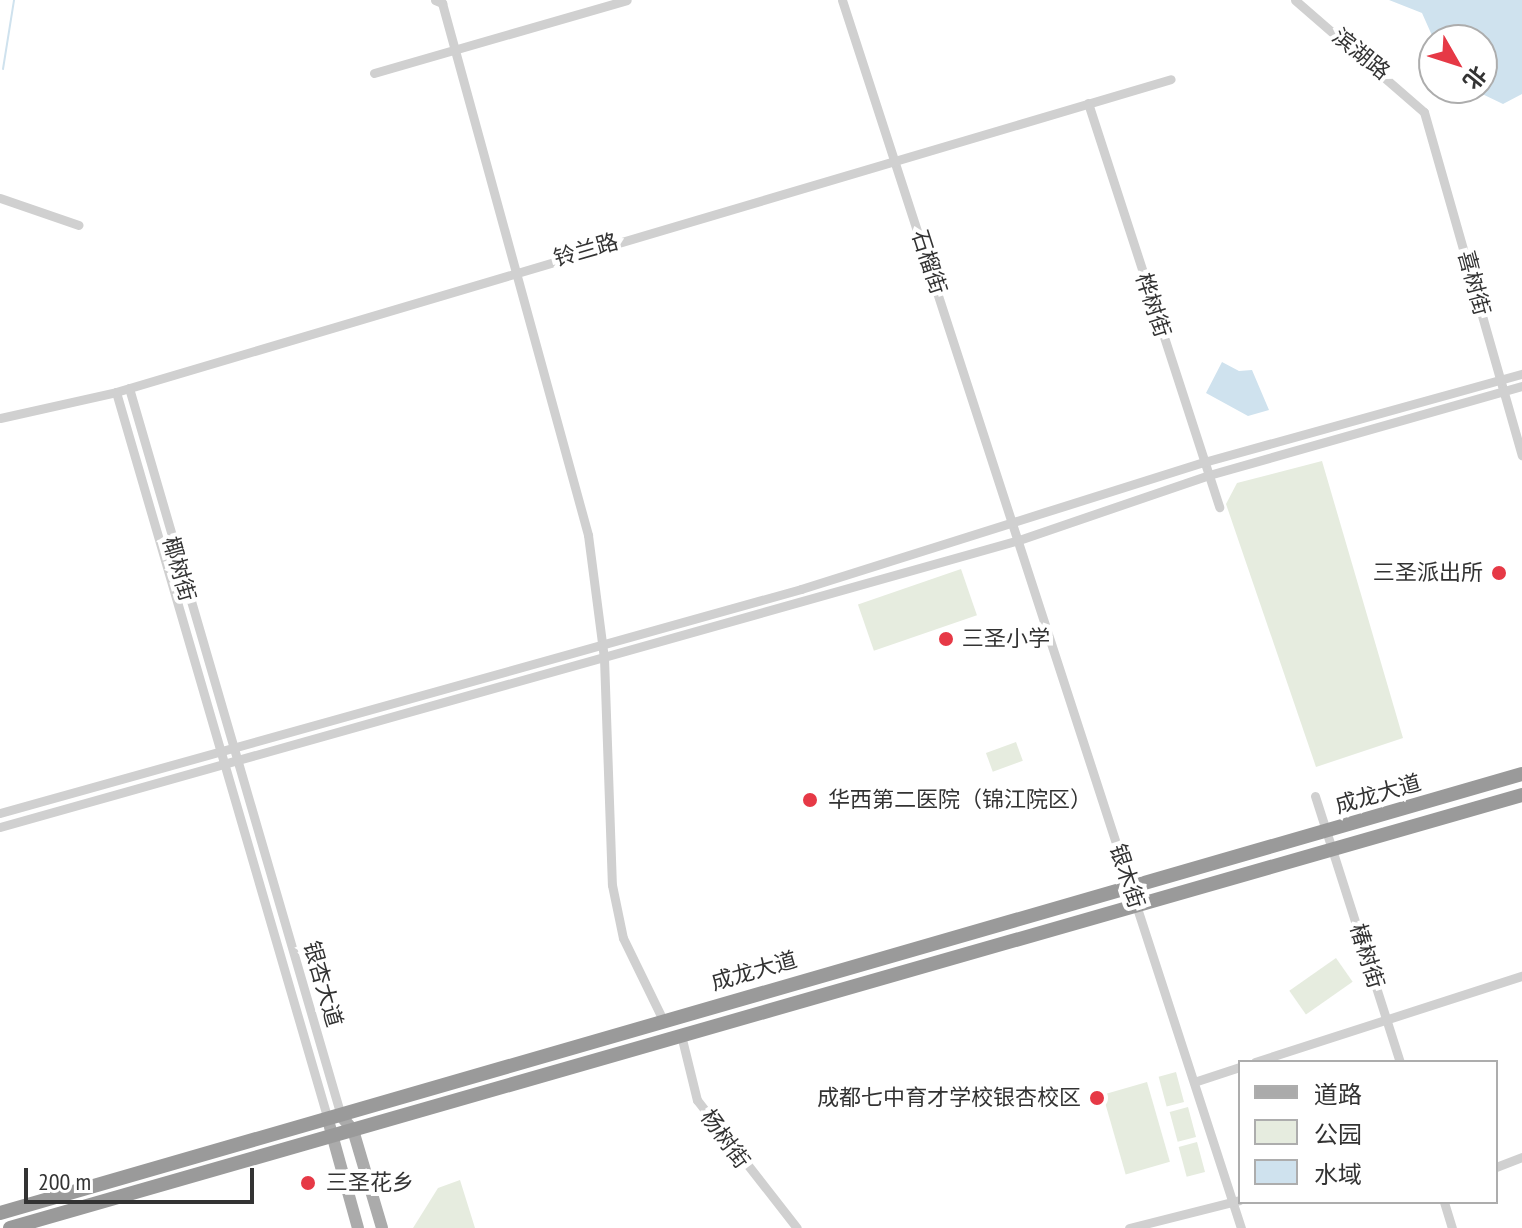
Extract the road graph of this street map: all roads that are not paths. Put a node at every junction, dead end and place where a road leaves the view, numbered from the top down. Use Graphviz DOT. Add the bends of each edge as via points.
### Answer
graph roads {
  1 [pos="435,0"];
  2 [pos="627,0"];
  3 [pos="842,0"];
  4 [pos="1295,0"];
  5 [pos="452,51"];
  6 [pos="374,73"];
  7 [pos="1171,79"];
  8 [pos="1088,103"];
  9 [pos="1424,112"];
  10 [pos="896,159"];
  11 [pos="0,198"];
  12 [pos="79,225"];
  13 [pos="515,271"];
  14 [pos="1522,374"];
  15 [pos="1500,379"];
  16 [pos="1522,386"];
  17 [pos="129,388"];
  18 [pos="1504,390"];
  19 [pos="116,392"];
  20 [pos="0,418"];
  21 [pos="1522,455"];
  22 [pos="1204,462"];
  23 [pos="1209,475"];
  24 [pos="1219,507"];
  25 [pos="1014,524"];
  26 [pos="1019,540"];
  27 [pos="600,645"];
  28 [pos="604,658"];
  29 [pos="232,748"];
  30 [pos="220,751"];
  31 [pos="237,761"];
  32 [pos="224,765"];
  33 [pos="1522,774"];
  34 [pos="1522,795"];
  35 [pos="1315,796"];
  36 [pos="0,813"];
  37 [pos="0,827"];
  38 [pos="1327,832"];
  39 [pos="1334,849"];
  40 [pos="1132,889"];
  41 [pos="1137,906"];
  42 [pos="1522,976"];
  43 [pos="1387,1019"];
  44 [pos="663,1020"];
  45 [pos="681,1035"];
  46 [pos="1261,1060"];
  47 [pos="1399,1060"];
  48 [pos="1238,1068"];
  49 [pos="1194,1082"];
  50 [pos="334,1118"];
  51 [pos="353,1130"];
  52 [pos="332,1137"];
  53 [pos="1522,1157"];
  54 [pos="1498,1166"];
  55 [pos="1236,1200"];
  56 [pos="1445,1204"];
  57 [pos="0,1213"];
  58 [pos="10,1228"];
  59 [pos="358,1228"];
  60 [pos="382,1228"];
  61 [pos="797,1228"];
  62 [pos="1129,1228"];
  63 [pos="1241,1228"];
  64 [pos="1452,1228"];
  1 -- 5 [label="street" via="442,3"];
  2 -- 5 [label="street"];
  3 -- 10 [label="street, 石榴街"];
  4 -- 9 [label="street, 滨湖路"];
  5 -- 6 [label="street"];
  5 -- 13 [label="street"];
  7 -- 8 [label="street, 铃兰路"];
  8 -- 10 [label="street, 铃兰路"];
  8 -- 22 [label="street, 桦树街"];
  9 -- 15 [label="street, 喜树街"];
  10 -- 13 [label="street, 铃兰路"];
  10 -- 25 [label="street, 石榴街"];
  11 -- 12 [label="street"];
  13 -- 17 [label="street, 铃兰路"];
  13 -- 27 [label="street" via="588,535"];
  14 -- 15 [label="street"];
  15 -- 18 [label="street, 喜树街"];
  15 -- 22 [label="street"];
  16 -- 18 [label="street"];
  17 -- 19 [label="street, 铃兰路"];
  17 -- 29 [label="street, 椰树街"];
  18 -- 21 [label="street, 喜树街"];
  18 -- 23 [label="street"];
  19 -- 20 [label="street, 铃兰路"];
  19 -- 30 [label="street, 椰树街"];
  22 -- 23 [label="street, 桦树街"];
  22 -- 25 [label="street"];
  23 -- 24 [label="street, 桦树街"];
  23 -- 26 [label="street"];
  25 -- 26 [label="street, 银木街"];
  25 -- 27 [label="street"];
  26 -- 28 [label="street"];
  26 -- 40 [label="street, 银木街"];
  27 -- 28 [label="street"];
  27 -- 29 [label="street"];
  28 -- 31 [label="street"];
  28 -- 44 [label="street" via="612,885 623,938"];
  29 -- 30 [label="street"];
  29 -- 31 [label="street, 银杏大道"];
  30 -- 32 [label="street, 银杏大道"];
  30 -- 36 [label="street"];
  31 -- 32 [label="street"];
  31 -- 50 [label="street, 银杏大道"];
  32 -- 37 [label="street"];
  32 -- 50 [label="street, 银杏大道"];
  33 -- 38 [label="highway, 成龙大道"];
  34 -- 39 [label="highway, 成龙大道"];
  35 -- 38 [label="street"];
  38 -- 39 [label="street"];
  38 -- 40 [label="highway, 成龙大道"];
  39 -- 41 [label="highway, 成龙大道"];
  39 -- 43 [label="street, 椿树街"];
  40 -- 41 [label="street, 银木街"];
  40 -- 44 [label="highway, 成龙大道"];
  41 -- 45 [label="highway, 成龙大道"];
  41 -- 49 [label="street, 银木街"];
  42 -- 43 [label="street"];
  43 -- 46 [label="street"];
  43 -- 47 [label="street, 椿树街"];
  44 -- 50 [label="highway, 成龙大道"];
  45 -- 51 [label="highway, 成龙大道"];
  45 -- 61 [label="street, 杨树街" via="697,1100"];
  48 -- 49 [label="street"];
  49 -- 55 [label="street, 银木街"];
  50 -- 51 [label="main road, 银杏大道"];
  50 -- 52 [label="main road, 银杏大道"];
  50 -- 57 [label="highway, 成龙大道"];
  51 -- 52 [label="highway, 成龙大道"];
  51 -- 60 [label="main road, 银杏大道"];
  52 -- 58 [label="highway, 成龙大道"];
  52 -- 59 [label="main road, 银杏大道"];
  53 -- 54 [label="street"];
  55 -- 62 [label="street"];
  55 -- 63 [label="street, 银木街"];
  56 -- 64 [label="street"];
}
